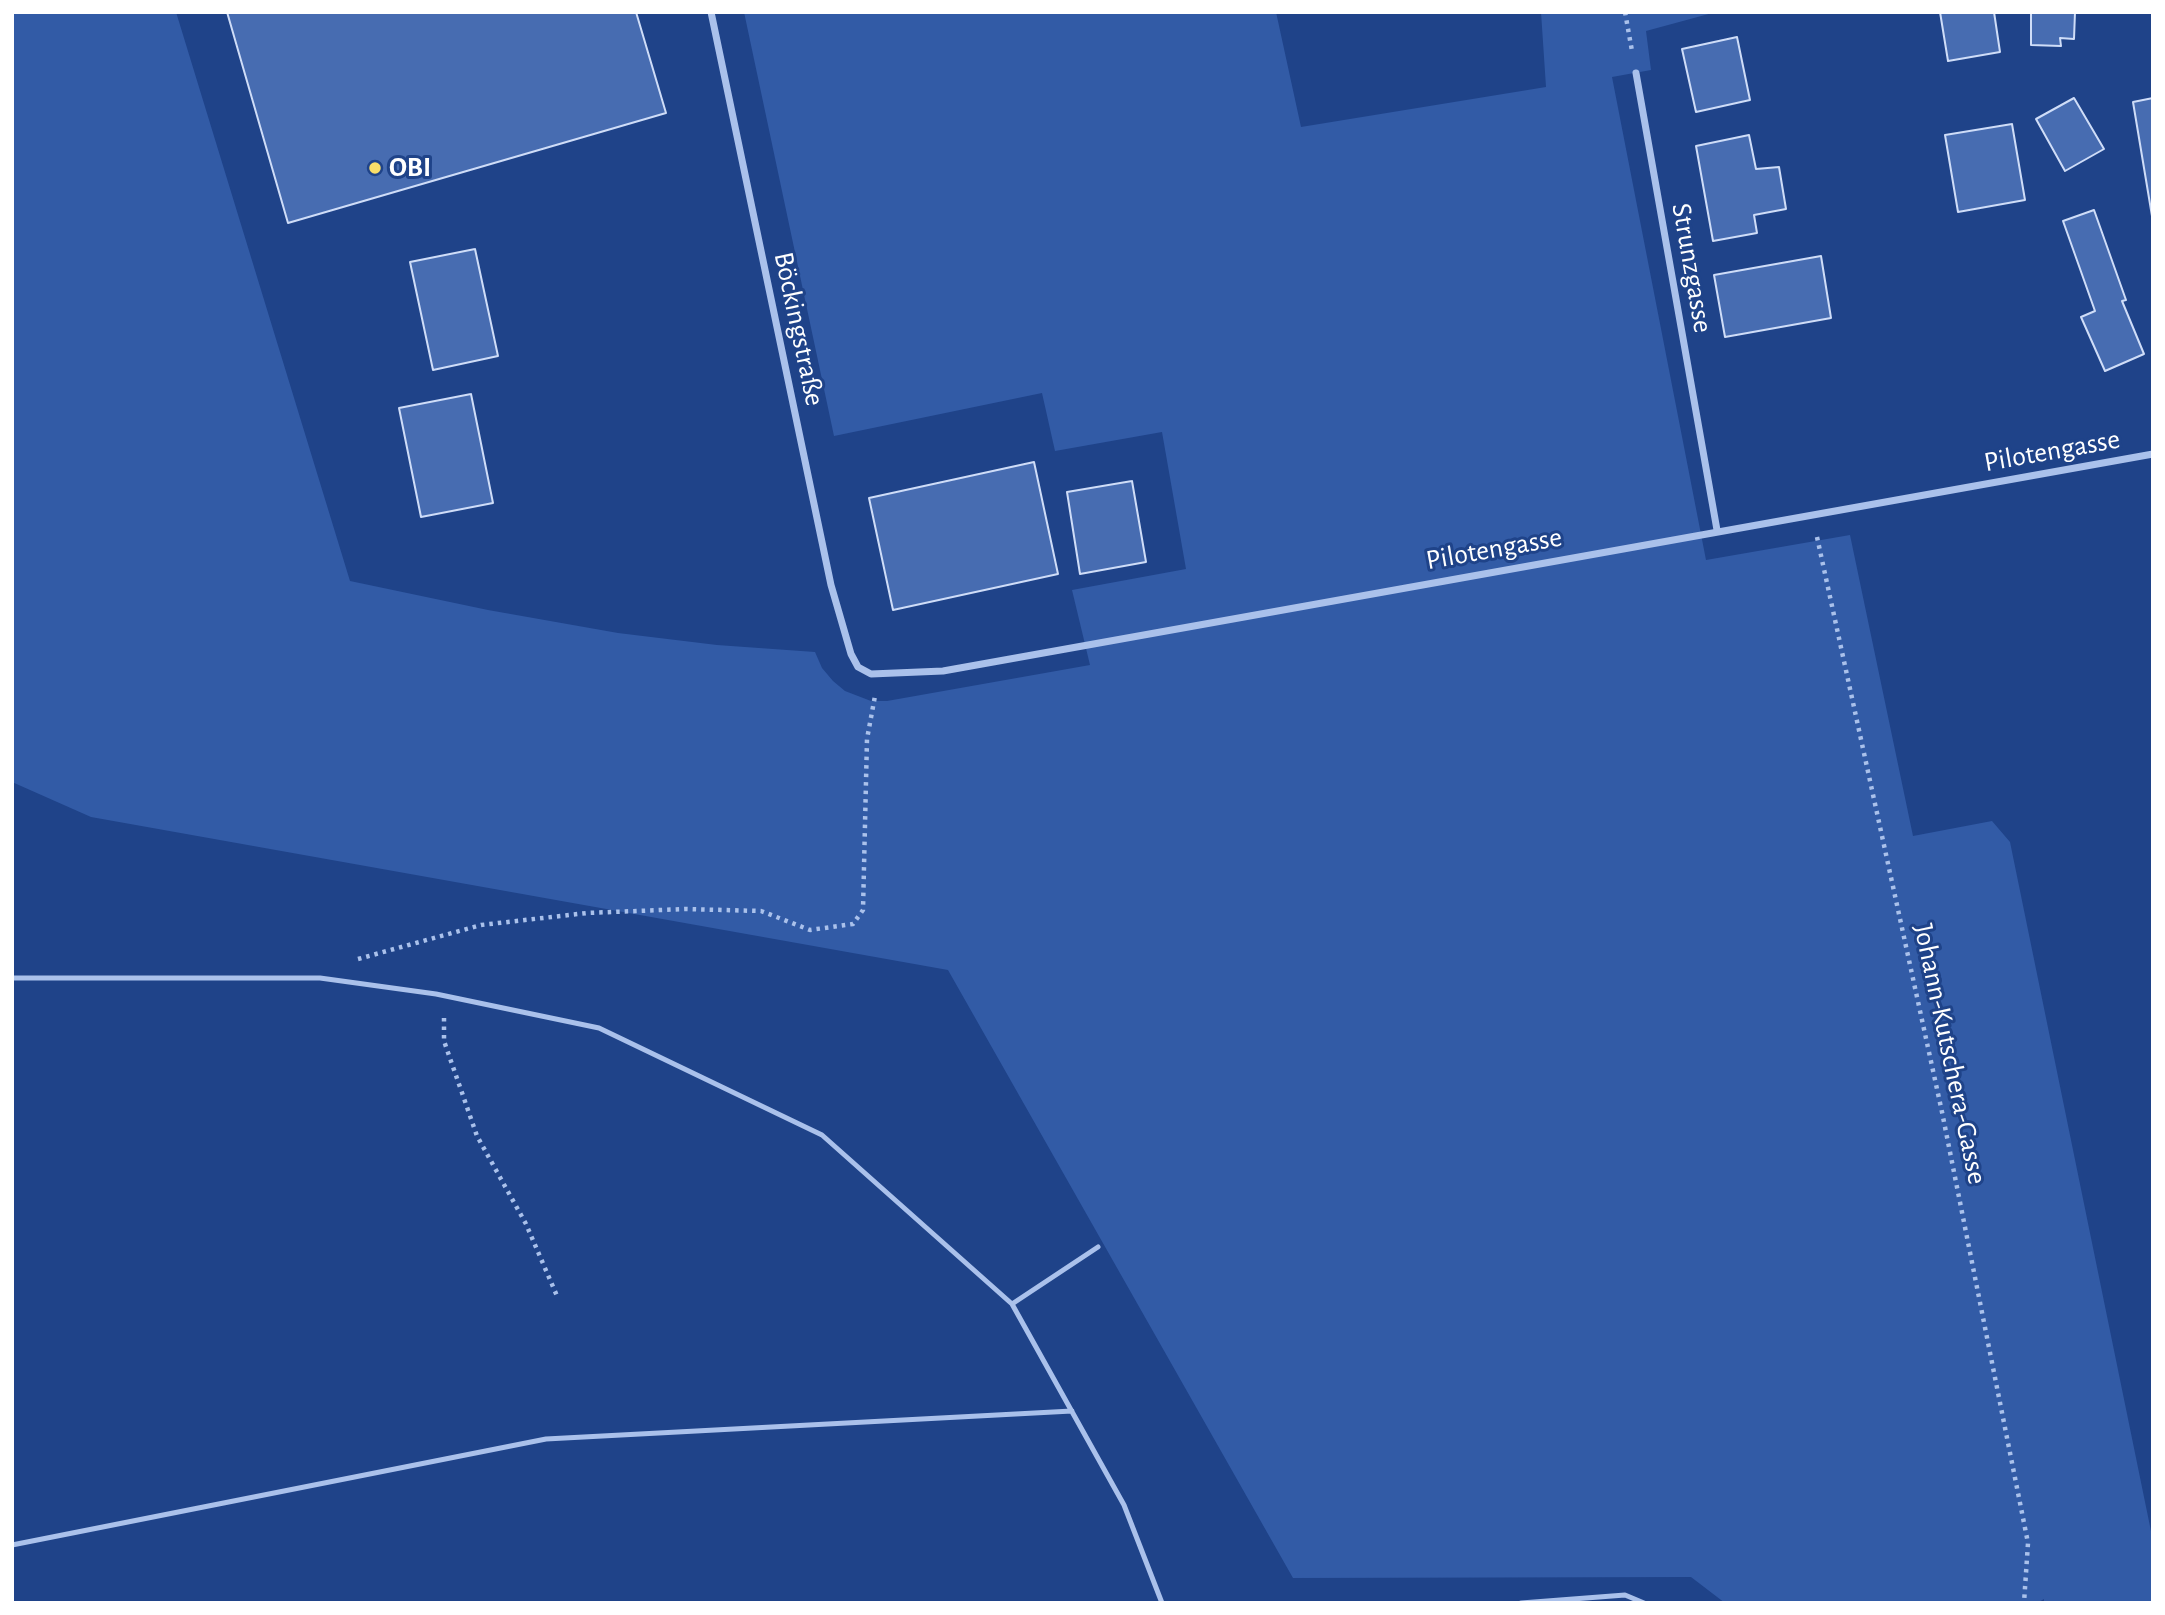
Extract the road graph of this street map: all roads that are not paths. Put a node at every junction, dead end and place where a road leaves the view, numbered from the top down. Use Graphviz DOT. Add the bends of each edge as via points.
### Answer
graph roads {
  1 [pos="711,12"];
  2 [pos="1636,73"];
  3 [pos="2153,454"];
  4 [pos="1717,530"];
  5 [pos="878,675"];
  6 [pos="12,978"];
  7 [pos="1098,1247"];
  8 [pos="1012,1304"];
  9 [pos="1073,1411"];
  10 [pos="12,1545"];
  11 [pos="1163,1603"];
  12 [pos="1521,1603"];
  13 [pos="1644,1603"];
  1 -- 5 [label="street, Böckingstraße" via="831,585 851,654 862,670"];
  2 -- 4 [label="street, Strunzgasse"];
  3 -- 4 [label="street, Pilotengasse"];
  4 -- 5 [label="street, Pilotengasse" via="943,671"];
  6 -- 8 [label="lane" via="320,978 445,996 599,1028 822,1135"];
  7 -- 8 [label="lane"];
  8 -- 9 [label="lane"];
  9 -- 10 [label="lane" via="546,1438"];
  9 -- 11 [label="lane" via="1124,1505"];
  12 -- 13 [label="lane" via="1625,1595"];
}
